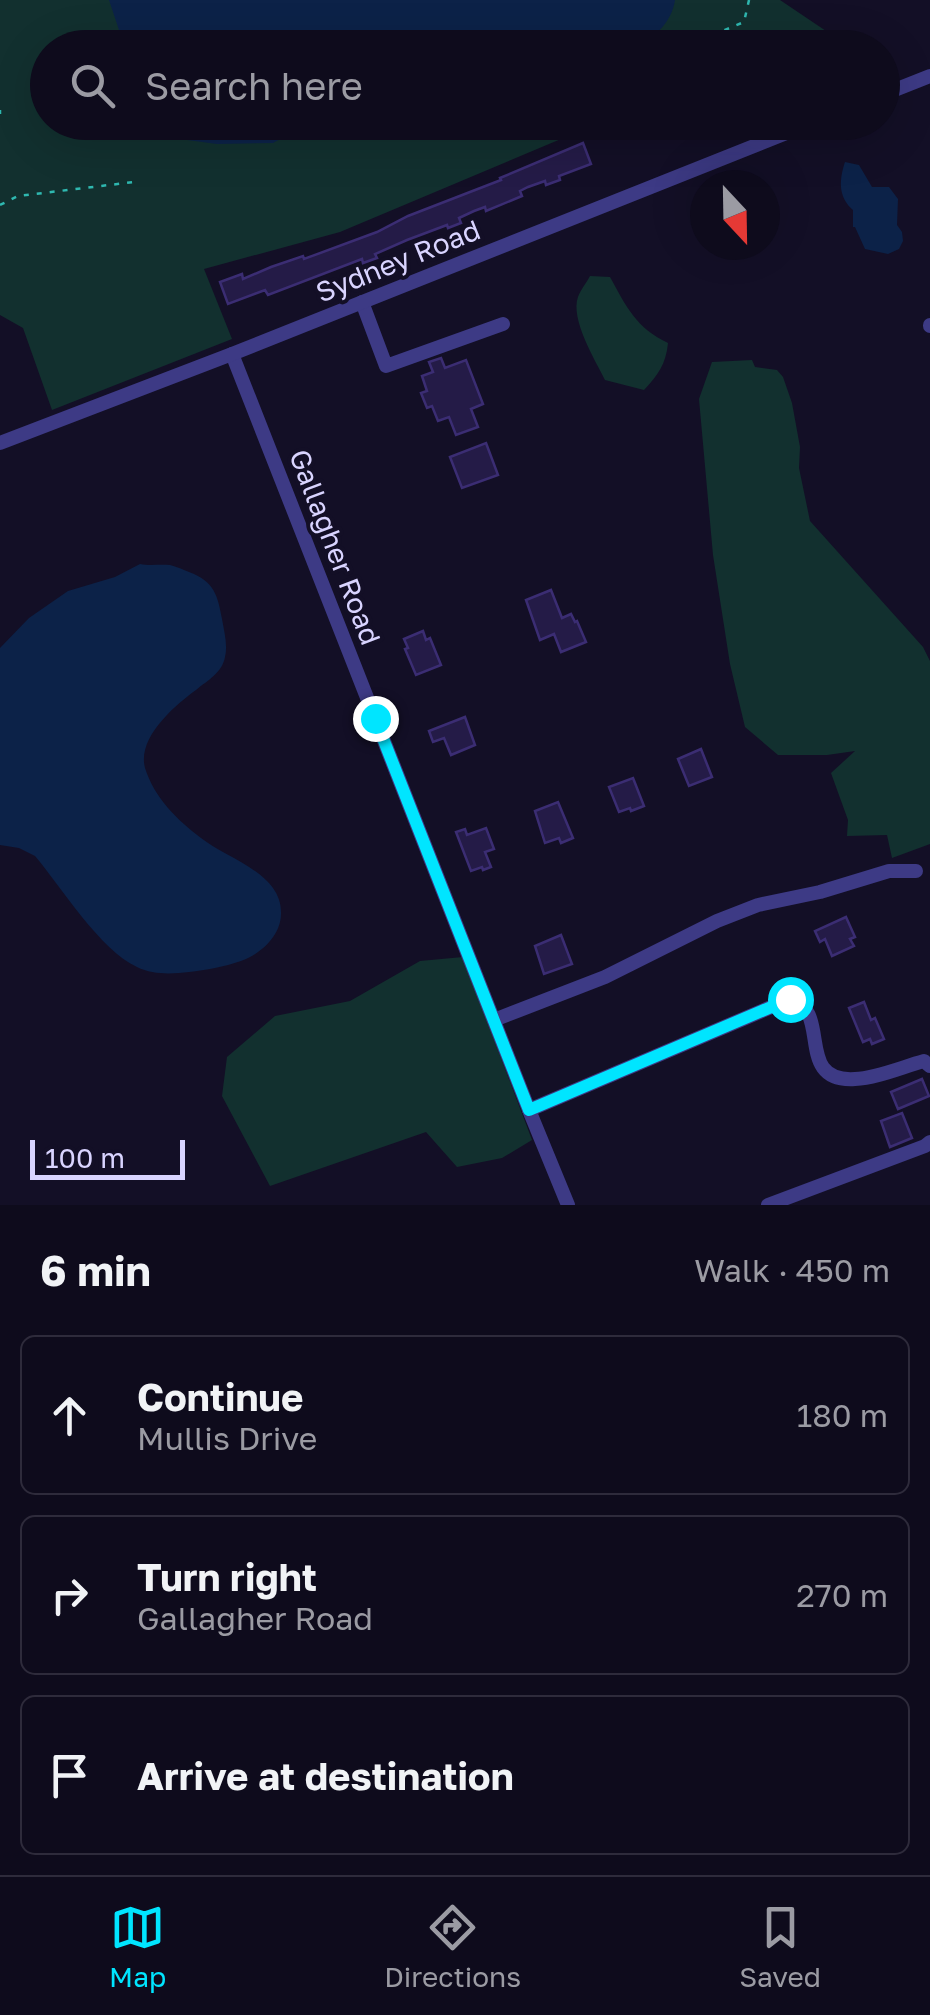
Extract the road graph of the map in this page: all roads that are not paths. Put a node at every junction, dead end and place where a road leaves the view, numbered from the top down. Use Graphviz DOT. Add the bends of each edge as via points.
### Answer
graph roads {
  1 [pos="930,76"];
  2 [pos="900,88"];
  3 [pos="769,140"];
  4 [pos="362,302"];
  5 [pos="503,324"];
  6 [pos="232,354"];
  7 [pos="0,443"];
  8 [pos="916,870"];
  9 [pos="494,1020"];
  10 [pos="930,1066"];
  11 [pos="529,1110"];
  12 [pos="930,1142"];
  13 [pos="568,1205"];
  14 [pos="768,1205"];
  1 -- 2 [label="street"];
  3 -- 4 [label="street, Sydney Road"];
  4 -- 5 [label="street" via="386,366"];
  4 -- 6 [label="street, Sydney Road"];
  6 -- 7 [label="street, Sydney Road"];
  6 -- 9 [label="street, Gallagher Road"];
  8 -- 9 [label="street" via="758,905"];
  9 -- 11 [label="street, Gallagher Road"];
  10 -- 11 [label="street" via="924,1061 857,1079 827,1073 818,1061 808,1011 790,999"];
  11 -- 13 [label="street, Gallagher Road"];
  12 -- 14 [label="street"];
}
